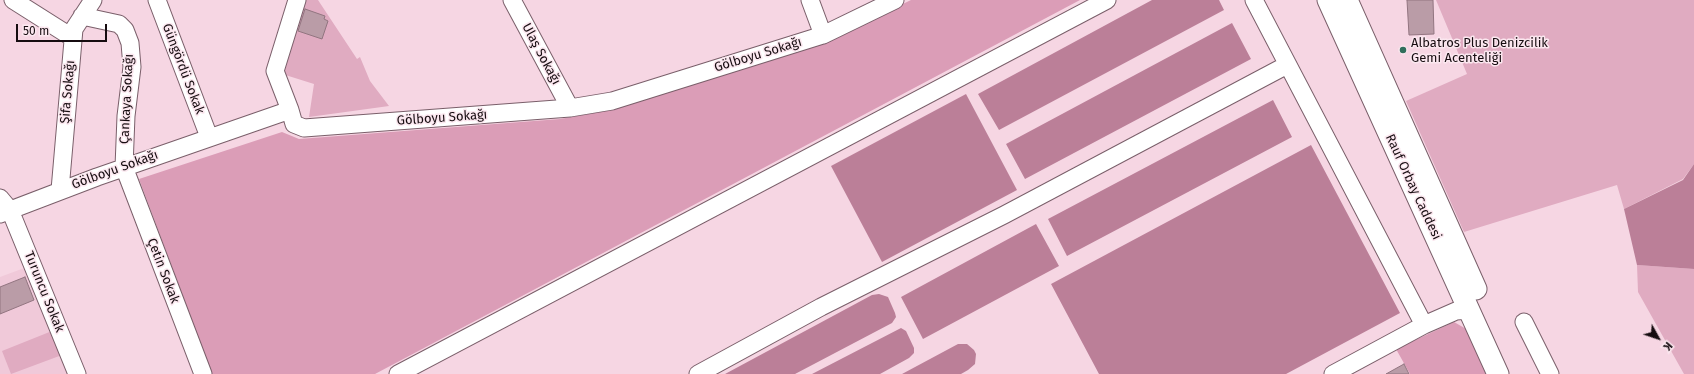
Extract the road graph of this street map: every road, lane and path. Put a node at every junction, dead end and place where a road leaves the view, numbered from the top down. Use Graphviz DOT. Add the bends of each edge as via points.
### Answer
graph roads {
  1 [pos="92,0"];
  2 [pos="157,0"];
  3 [pos="297,0"];
  4 [pos="512,0"];
  5 [pos="810,0"];
  6 [pos="895,0"];
  7 [pos="1107,0"];
  8 [pos="1254,0"];
  9 [pos="1328,0"];
  10 [pos="1347,0"];
  11 [pos="18,2"];
  12 [pos="82,16"];
  13 [pos="823,35"];
  14 [pos="73,38"];
  15 [pos="1287,65"];
  16 [pos="570,108"];
  17 [pos="290,110"];
  18 [pos="209,137"];
  19 [pos="124,167"];
  20 [pos="60,190"];
  21 [pos="3,207"];
  22 [pos="1476,307"];
  23 [pos="1524,322"];
  24 [pos="1424,325"];
  25 [pos="77,374"];
  26 [pos="203,374"];
  27 [pos="398,374"];
  28 [pos="698,374"];
  29 [pos="1333,374"];
  30 [pos="1498,374"];
  31 [pos="1514,374"];
  32 [pos="1550,374"];
  1 -- 12 [label="street, Şifa Sokağı"];
  2 -- 18 [label="street, Güngördü Sokak"];
  3 -- 17 [label="street" via="275,71"];
  4 -- 16 [label="street, Ulaş Sokağı"];
  5 -- 13 [label="street"];
  6 -- 13 [label="street, Gölboyu Sokağı"];
  7 -- 27 [label="street"];
  8 -- 15 [label="street"];
  9 -- 22 [label="main road, Rauf Orbay Caddesi"];
  10 -- 22 [label="main road, Rauf Orbay Caddesi"];
  11 -- 14 [label="street"];
  12 -- 14 [label="street, Şifa Sokağı" via="74,29"];
  12 -- 19 [label="street, Çankaya Sokağı" via="119,24 125,30 130,43 132,67 126,116"];
  13 -- 16 [label="street, Gölboyu Sokağı" via="612,101"];
  14 -- 20 [label="street, Şifa Sokağı"];
  15 -- 24 [label="street"];
  15 -- 28 [label="street" via="1004,215 821,307"];
  16 -- 17 [label="street, Gölboyu Sokağı" via="304,128 294,124"];
  17 -- 18 [label="street, Gölboyu Sokağı"];
  18 -- 19 [label="street, Gölboyu Sokağı"];
  19 -- 20 [label="street, Gölboyu Sokağı"];
  19 -- 26 [label="street, Çetin Sokak"];
  20 -- 21 [label="street, Gölboyu Sokağı"];
  21 -- 25 [label="street, Turuncu Sokak"];
  22 -- 24 [label="street" via="1456,311"];
  22 -- 30 [label="main road, Rauf Orbay Caddesi"];
  22 -- 31 [label="main road, Rauf Orbay Caddesi"];
  23 -- 32 [label="street"];
  24 -- 29 [label="street"];
}
